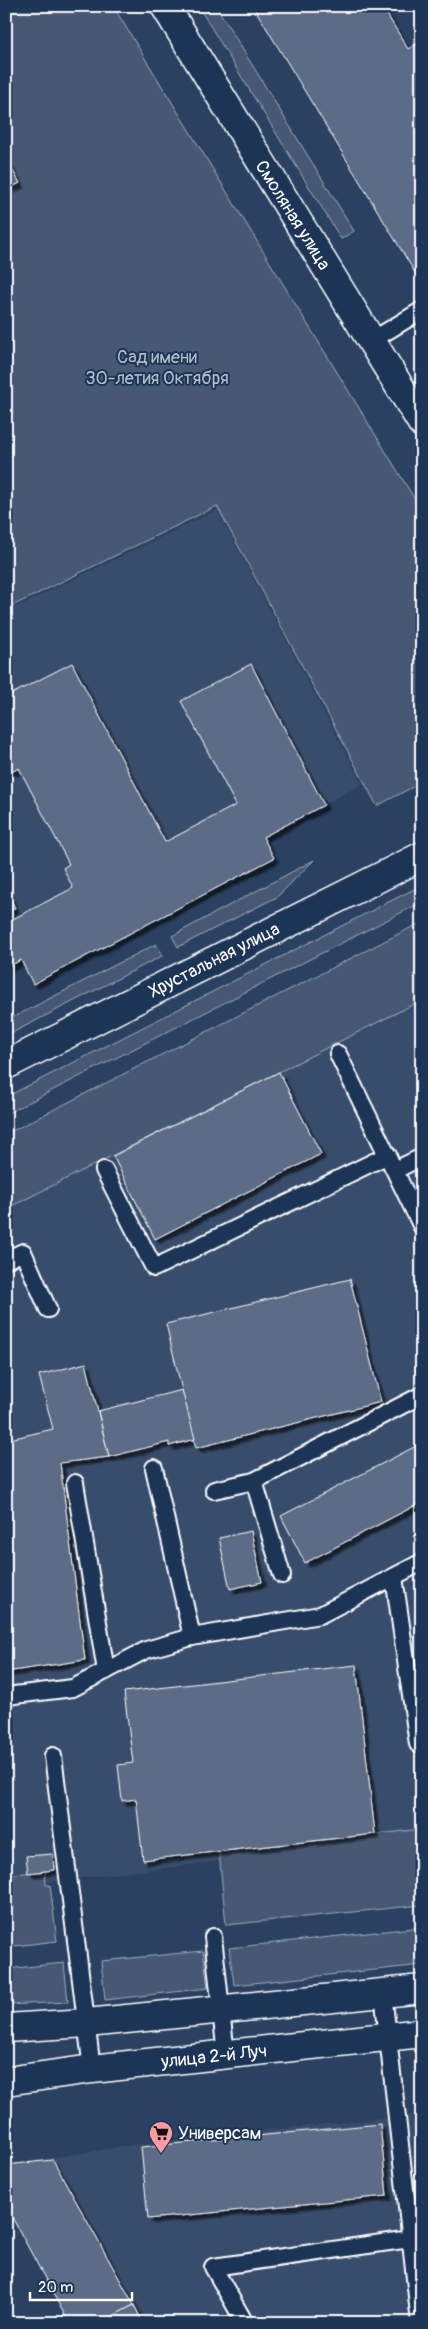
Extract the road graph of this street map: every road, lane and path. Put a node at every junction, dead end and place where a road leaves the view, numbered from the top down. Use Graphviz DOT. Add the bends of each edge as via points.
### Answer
graph roads {
  1 [pos="165,6"];
  2 [pos="422,310"];
  3 [pos="371,342"];
  4 [pos="422,424"];
  5 [pos="422,856"];
  6 [pos="338,1054"];
  7 [pos="6,1065"];
  8 [pos="422,1156"];
  9 [pos="392,1162"];
  10 [pos="104,1170"];
  11 [pos="422,1227"];
  12 [pos="6,1260"];
  13 [pos="48,1309"];
  14 [pos="422,1396"];
  15 [pos="154,1468"];
  16 [pos="254,1481"];
  17 [pos="75,1483"];
  18 [pos="214,1490"];
  19 [pos="422,1562"];
  20 [pos="282,1575"];
  21 [pos="394,1577"];
  22 [pos="192,1637"];
  23 [pos="106,1671"];
  24 [pos="6,1696"];
  25 [pos="418,1744"];
  26 [pos="53,1756"];
  27 [pos="213,1937"];
  28 [pos="422,1989"];
  29 [pos="383,1993"];
  30 [pos="222,2010"];
  31 [pos="87,2023"];
  32 [pos="6,2028"];
  33 [pos="422,2033"];
  34 [pos="388,2036"];
  35 [pos="226,2054"];
  36 [pos="92,2069"];
  37 [pos="6,2081"];
  38 [pos="410,2239"];
  39 [pos="245,2323"];
  40 [pos="420,2323"];
  1 -- 3 [label="street, Смоляная улица"];
  2 -- 3 [label="lane"];
  3 -- 4 [label="street, Смоляная улица"];
  5 -- 7 [label="street, Хрустальная улица"];
  6 -- 9 [label="lane"];
  8 -- 9 [label="lane"];
  9 -- 10 [label="lane" via="154,1268"];
  9 -- 11 [label="lane"];
  12 -- 13 [label="lane" via="23,1252"];
  14 -- 16 [label="lane"];
  15 -- 22 [label="lane"];
  16 -- 18 [label="lane"];
  16 -- 20 [label="lane"];
  17 -- 23 [label="lane"];
  19 -- 21 [label="lane"];
  21 -- 22 [label="lane" via="320,1615"];
  21 -- 25 [label="lane"];
  22 -- 23 [label="lane" via="146,1650"];
  23 -- 24 [label="lane" via="73,1688"];
  26 -- 31 [label="lane"];
  27 -- 30 [label="lane"];
  28 -- 29 [label="street"];
  29 -- 30 [label="street"];
  29 -- 34 [label="lane"];
  30 -- 31 [label="street"];
  30 -- 35 [label="lane"];
  31 -- 32 [label="street"];
  31 -- 36 [label="lane"];
  33 -- 34 [label="street, улица 2-й Луч"];
  34 -- 35 [label="street, улица 2-й Луч"];
  34 -- 38 [label="lane"];
  35 -- 36 [label="street, улица 2-й Луч"];
  36 -- 37 [label="street, улица 2-й Луч"];
  38 -- 39 [label="lane" via="213,2267"];
  38 -- 40 [label="lane"];
}
